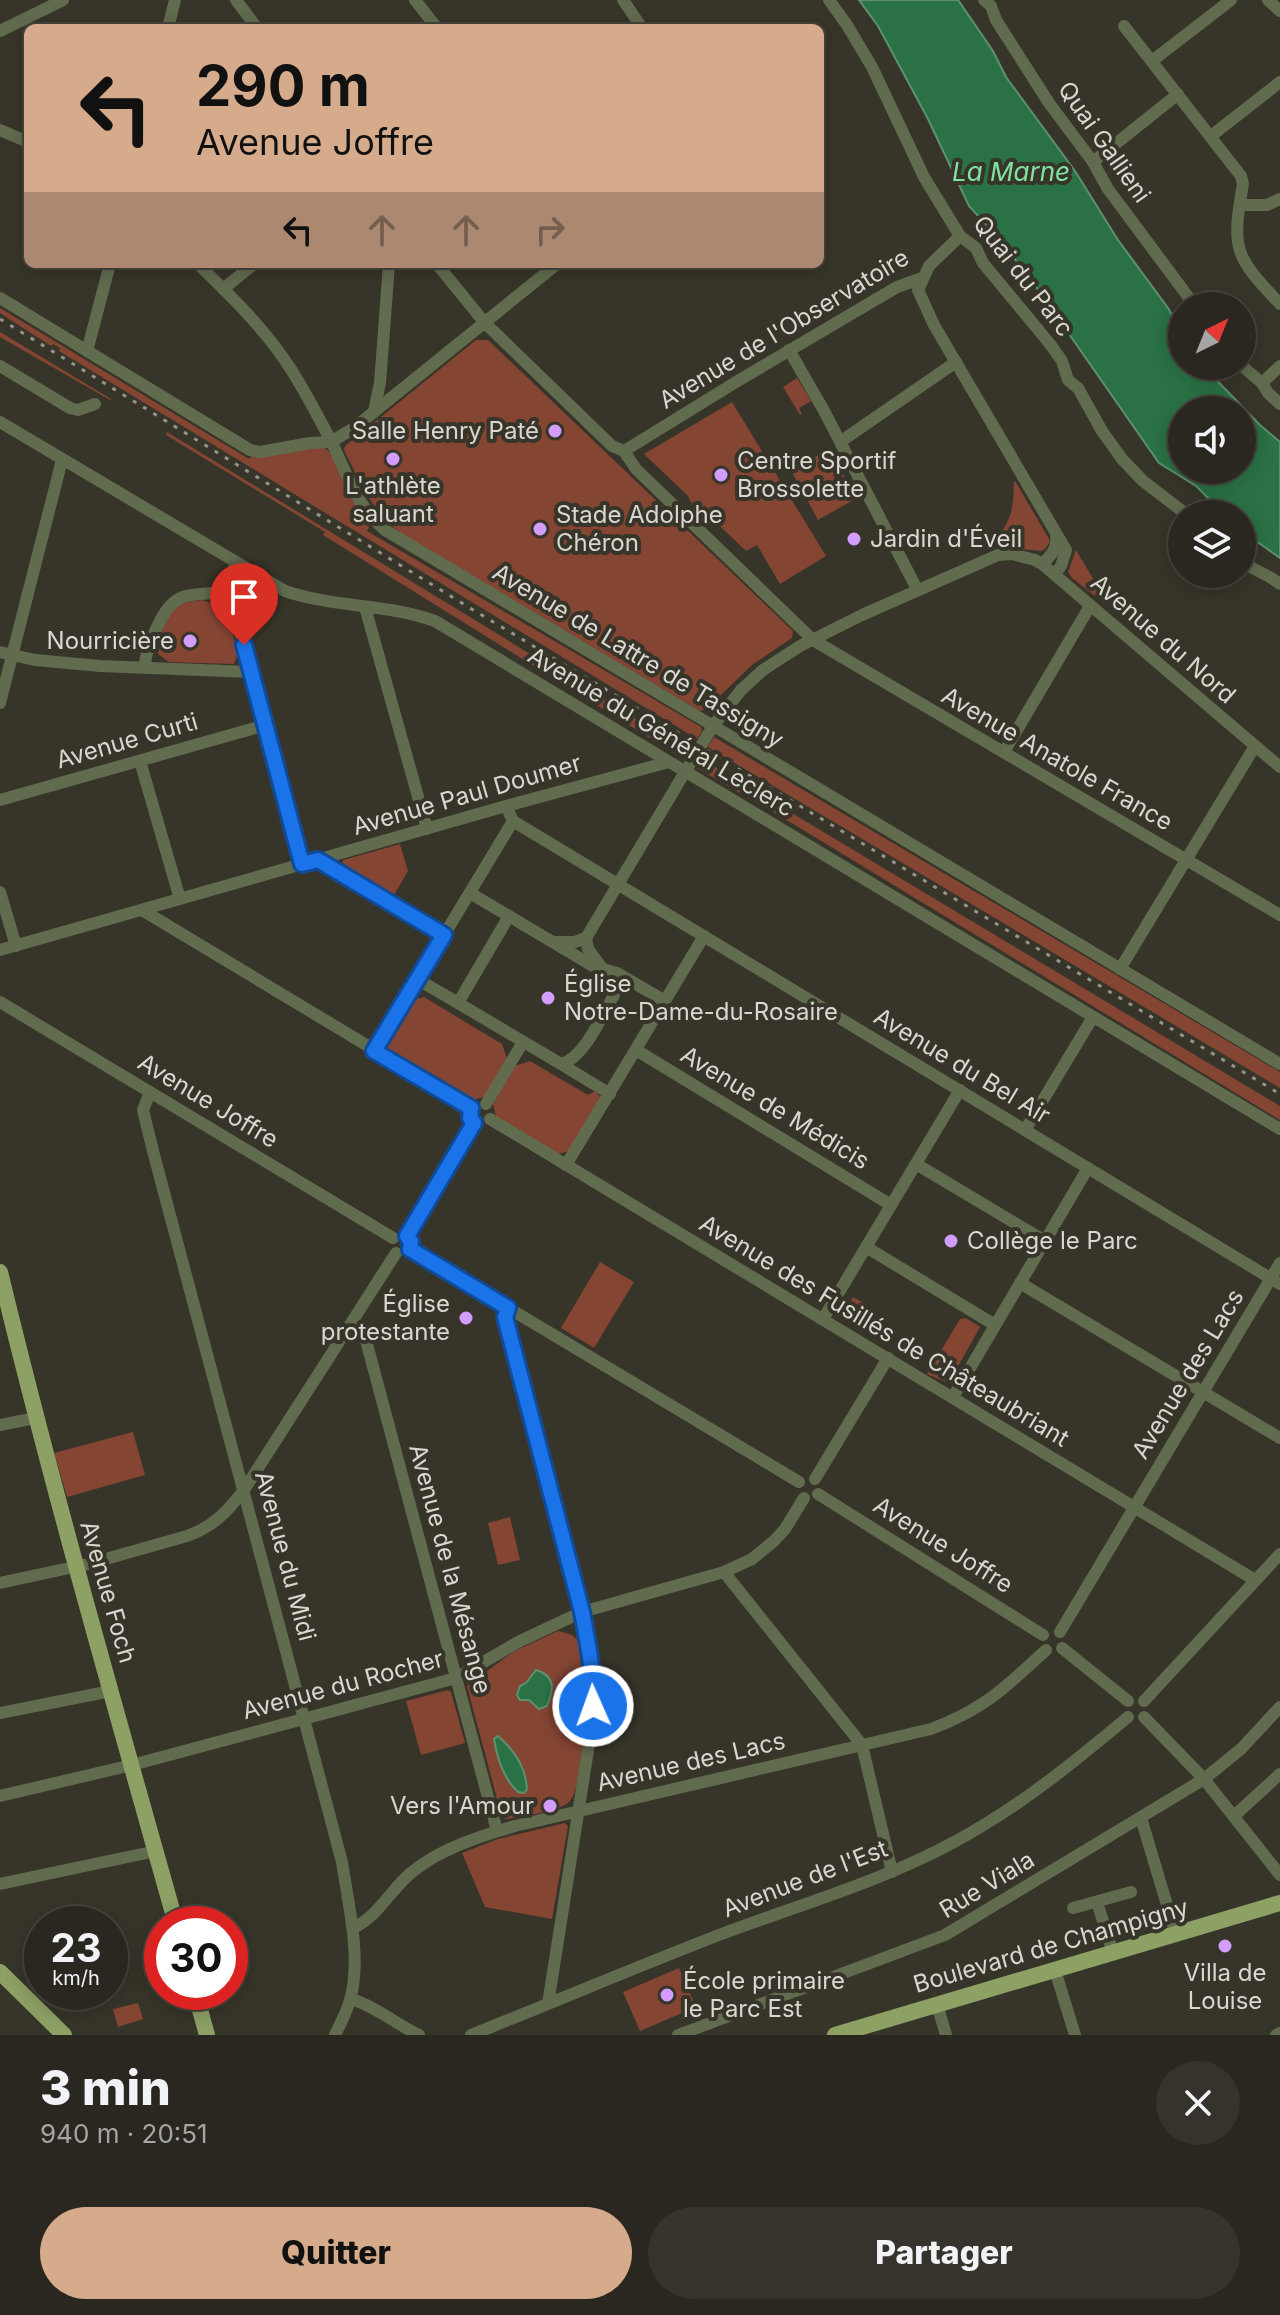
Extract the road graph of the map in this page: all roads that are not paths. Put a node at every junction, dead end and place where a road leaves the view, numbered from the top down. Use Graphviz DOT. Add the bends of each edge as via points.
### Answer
graph roads {
  1 [pos="63,0"];
  2 [pos="175,0"];
  3 [pos="236,0"];
  4 [pos="415,0"];
  5 [pos="623,0"];
  6 [pos="829,0"];
  7 [pos="984,0"];
  8 [pos="1231,0"];
  9 [pos="1268,0"];
  10 [pos="1280,11"];
  11 [pos="169,24"];
  12 [pos="254,24"];
  13 [pos="434,24"];
  14 [pos="639,24"];
  15 [pos="1124,26"];
  16 [pos="0,31"];
  17 [pos="1152,61"];
  18 [pos="1280,82"];
  19 [pos="1178,94"];
  20 [pos="0,130"];
  21 [pos="1211,136"];
  22 [pos="24,140"];
  23 [pos="1093,162"];
  24 [pos="1280,199"];
  25 [pos="1240,205"];
  26 [pos="960,236"];
  27 [pos="109,268"];
  28 [pos="202,268"];
  29 [pos="249,268"];
  30 [pos="389,268"];
  31 [pos="440,268"];
  32 [pos="552,268"];
  33 [pos="922,278"];
  34 [pos="223,289"];
  35 [pos="1185,292"];
  36 [pos="0,298"];
  37 [pos="1280,304"];
  38 [pos="484,322"];
  39 [pos="789,350"];
  40 [pos="87,351"];
  41 [pos="956,362"];
  42 [pos="0,366"];
  43 [pos="1280,366"];
  44 [pos="1256,378"];
  45 [pos="1262,383"];
  46 [pos="95,404"];
  47 [pos="1280,404"];
  48 [pos="374,411"];
  49 [pos="0,422"];
  50 [pos="331,442"];
  51 [pos="840,442"];
  52 [pos="624,451"];
  53 [pos="62,460"];
  54 [pos="1168,501"];
  55 [pos="1056,532"];
  56 [pos="236,563"];
  57 [pos="1042,564"];
  58 [pos="1256,570"];
  59 [pos="1055,574"];
  60 [pos="1280,584"];
  61 [pos="917,589"];
  62 [pos="229,592"];
  63 [pos="1090,606"];
  64 [pos="365,607"];
  65 [pos="813,640"];
  66 [pos="6,654"];
  67 [pos="145,666"];
  68 [pos="251,672"];
  69 [pos="0,703"];
  70 [pos="266,725"];
  71 [pos="713,726"];
  72 [pos="1255,746"];
  73 [pos="1004,752"];
  74 [pos="140,761"];
  75 [pos="669,762"];
  76 [pos="1280,767"];
  77 [pos="685,772"];
  78 [pos="0,800"];
  79 [pos="506,806"];
  80 [pos="513,821"];
  81 [pos="427,829"];
  82 [pos="318,860"];
  83 [pos="1186,860"];
  84 [pos="302,864"];
  85 [pos="619,884"];
  86 [pos="0,892"];
  87 [pos="470,893"];
  88 [pos="180,899"];
  89 [pos="142,910"];
  90 [pos="1280,915"];
  91 [pos="509,916"];
  92 [pos="444,935"];
  93 [pos="704,936"];
  94 [pos="586,938"];
  95 [pos="553,942"];
  96 [pos="16,946"];
  97 [pos="0,950"];
  98 [pos="1120,969"];
  99 [pos="605,970"];
  100 [pos="417,979"];
  101 [pos="665,1001"];
  102 [pos="0,1002"];
  103 [pos="458,1003"];
  104 [pos="1093,1017"];
  105 [pos="523,1042"];
  106 [pos="636,1050"];
  107 [pos="374,1051"];
  108 [pos="561,1064"];
  109 [pos="1280,1064"];
  110 [pos="960,1090"];
  111 [pos="150,1092"];
  112 [pos="610,1094"];
  113 [pos="486,1104"];
  114 [pos="471,1108"];
  115 [pos="490,1119"];
  116 [pos="474,1123"];
  117 [pos="1280,1129"];
  118 [pos="1025,1130"];
  119 [pos="916,1164"];
  120 [pos="566,1165"];
  121 [pos="1088,1168"];
  122 [pos="891,1205"];
  123 [pos="403,1241"];
  124 [pos="1045,1241"];
  125 [pos="866,1247"];
  126 [pos="1280,1263"];
  127 [pos="0,1272"];
  128 [pos="1275,1281"];
  129 [pos="1020,1283"];
  130 [pos="508,1308"];
  131 [pos="823,1319"];
  132 [pos="352,1324"];
  133 [pos="995,1325"];
  134 [pos="888,1358"];
  135 [pos="1202,1392"];
  136 [pos="953,1397"];
  137 [pos="35,1418"];
  138 [pos="0,1425"];
  139 [pos="1280,1438"];
  140 [pos="815,1479"];
  141 [pos="799,1482"];
  142 [pos="244,1490"];
  143 [pos="818,1494"];
  144 [pos="804,1498"];
  145 [pos="1134,1508"];
  146 [pos="1280,1554"];
  147 [pos="75,1566"];
  148 [pos="724,1572"];
  149 [pos="1255,1580"];
  150 [pos="0,1583"];
  151 [pos="582,1612"];
  152 [pos="1060,1632"];
  153 [pos="1043,1635"];
  154 [pos="1062,1648"];
  155 [pos="1046,1650"];
  156 [pos="456,1678"];
  157 [pos="111,1691"];
  158 [pos="1128,1701"];
  159 [pos="1144,1701"];
  160 [pos="1280,1707"];
  161 [pos="0,1713"];
  162 [pos="1128,1717"];
  163 [pos="1144,1717"];
  164 [pos="305,1719"];
  165 [pos="862,1745"];
  166 [pos="132,1765"];
  167 [pos="1280,1774"];
  168 [pos="1204,1779"];
  169 [pos="0,1796"];
  170 [pos="579,1811"];
  171 [pos="1234,1816"];
  172 [pos="1141,1818"];
  173 [pos="497,1831"];
  174 [pos="156,1851"];
  175 [pos="892,1872"];
  176 [pos="1280,1875"];
  177 [pos="0,1884"];
  178 [pos="1131,1892"];
  179 [pos="1097,1902"];
  180 [pos="1280,1903"];
  181 [pos="171,1906"];
  182 [pos="1073,1908"];
  183 [pos="353,1928"];
  184 [pos="1176,1935"];
  185 [pos="1113,1953"];
  186 [pos="1055,1970"];
  187 [pos="0,1972"];
  188 [pos="351,1999"];
  189 [pos="548,2004"];
  190 [pos="937,2004"];
  191 [pos="200,2010"];
  192 [pos="64,2035"];
  193 [pos="207,2035"];
  194 [pos="335,2035"];
  195 [pos="419,2035"];
  196 [pos="471,2035"];
  197 [pos="678,2035"];
  198 [pos="835,2035"];
  199 [pos="946,2035"];
  200 [pos="1075,2035"];
  1 -- 16 [label="street"];
  2 -- 11 [label="street"];
  3 -- 12 [label="street"];
  4 -- 13 [label="street"];
  5 -- 14 [label="street"];
  6 -- 26 [label="street, Quai du Parc" via="872,67 924,177"];
  7 -- 23 [label="street, Quai Gallieni"];
  8 -- 17 [label="street"];
  9 -- 10 [label="street"];
  15 -- 17 [label="street"];
  17 -- 19 [label="street"];
  18 -- 21 [label="street"];
  19 -- 21 [label="street"];
  19 -- 23 [label="street"];
  20 -- 22 [label="street"];
  21 -- 25 [label="street" via="1241,176"];
  23 -- 35 [label="street, Quai Gallieni"];
  24 -- 25 [label="street" via="1267,205"];
  25 -- 37 [label="street" via="1240,253"];
  26 -- 33 [label="street, Avenue de l'Observatoire"];
  26 -- 54 [label="street, Quai du Parc" via="976,248 1050,344 1122,459"];
  27 -- 40 [label="street"];
  28 -- 34 [label="street, Avenue de Lattre de Tassigny"];
  29 -- 34 [label="street"];
  30 -- 48 [label="street"];
  31 -- 38 [label="street, Avenue Anatole France"];
  32 -- 38 [label="street"];
  33 -- 39 [label="street, Avenue de l'Observatoire"];
  33 -- 41 [label="street, Avenue du Nord" via="918,290"];
  34 -- 50 [label="street, Avenue de Lattre de Tassigny" via="293,371"];
  36 -- 40 [label="street"];
  38 -- 48 [label="street"];
  38 -- 52 [label="street, Avenue Anatole France" via="612,446"];
  39 -- 51 [label="street"];
  39 -- 52 [label="street, Avenue de l'Observatoire"];
  40 -- 50 [label="street" via="254,452"];
  41 -- 51 [label="street"];
  41 -- 55 [label="street, Avenue du Nord"];
  42 -- 46 [label="street" via="70,408"];
  43 -- 45 [label="street"];
  44 -- 45 [label="street"];
  45 -- 47 [label="street"];
  48 -- 50 [label="street"];
  49 -- 53 [label="street, Avenue du Général Leclerc"];
  50 -- 71 [label="street, Avenue de Lattre de Tassigny" via="366,511 385,530"];
  51 -- 61 [label="street"];
  52 -- 65 [label="street, Avenue Anatole France" via="636,469"];
  53 -- 56 [label="street, Avenue du Général Leclerc"];
  53 -- 66 [label="street"];
  55 -- 57 [label="street" via="1055,549"];
  55 -- 59 [label="street, Avenue du Nord" via="1066,550"];
  56 -- 62 [label="street"];
  56 -- 64 [label="street, Avenue du Général Leclerc" via="285,591"];
  57 -- 59 [label="street"];
  57 -- 61 [label="street" via="998,555"];
  58 -- 60 [label="street"];
  59 -- 63 [label="street, Avenue du Nord"];
  61 -- 65 [label="street"];
  62 -- 67 [label="street" via="182,596 172,603 163,613"];
  62 -- 68 [label="street"];
  63 -- 72 [label="street, Avenue du Nord"];
  63 -- 73 [label="street"];
  64 -- 75 [label="street, Avenue du Général Leclerc" via="435,621"];
  64 -- 81 [label="street"];
  65 -- 71 [label="street" via="763,670"];
  65 -- 73 [label="street, Avenue Anatole France"];
  66 -- 67 [label="street" via="60,663"];
  66 -- 69 [label="street"];
  67 -- 68 [label="street"];
  68 -- 70 [label="street"];
  70 -- 74 [label="street, Avenue Curti"];
  70 -- 84 [label="street"];
  71 -- 77 [label="street, bridge"];
  71 -- 98 [label="street, Avenue de Lattre de Tassigny"];
  72 -- 76 [label="street, Avenue du Nord"];
  72 -- 83 [label="street"];
  73 -- 83 [label="street, Avenue Anatole France"];
  74 -- 78 [label="street, Avenue Curti"];
  74 -- 88 [label="street"];
  75 -- 77 [label="street, Avenue du Général Leclerc"];
  75 -- 79 [label="street, Avenue Paul Doumer"];
  77 -- 85 [label="street"];
  77 -- 104 [label="street, Avenue du Général Leclerc"];
  79 -- 80 [label="street"];
  79 -- 81 [label="street, Avenue Paul Doumer"];
  80 -- 85 [label="street, Avenue du Bel Air"];
  80 -- 87 [label="street"];
  81 -- 82 [label="street, Avenue Paul Doumer"];
  82 -- 84 [label="street, Avenue Paul Doumer"];
  82 -- 92 [label="street"];
  83 -- 90 [label="street, Avenue Anatole France"];
  83 -- 98 [label="street"];
  84 -- 88 [label="street, Avenue Paul Doumer"];
  85 -- 93 [label="street, Avenue du Bel Air"];
  85 -- 94 [label="street"];
  86 -- 96 [label="street"];
  87 -- 91 [label="street"];
  87 -- 92 [label="street"];
  88 -- 89 [label="street, Avenue Paul Doumer"];
  89 -- 96 [label="street, Avenue Paul Doumer"];
  89 -- 107 [label="street"];
  91 -- 95 [label="street"];
  91 -- 103 [label="street"];
  92 -- 100 [label="street"];
  93 -- 101 [label="street"];
  93 -- 110 [label="street, Avenue du Bel Air"];
  94 -- 95 [label="street"];
  94 -- 99 [label="street"];
  95 -- 99 [label="street"];
  96 -- 97 [label="street, Avenue Paul Doumer"];
  98 -- 109 [label="street, Avenue de Lattre de Tassigny"];
  99 -- 101 [label="street"];
  99 -- 108 [label="street" via="615,984 614,995 579,1053"];
  100 -- 103 [label="street"];
  100 -- 107 [label="street"];
  101 -- 106 [label="street"];
  102 -- 111 [label="street, Avenue Joffre"];
  103 -- 105 [label="street"];
  104 -- 117 [label="street, Avenue du Général Leclerc"];
  104 -- 118 [label="street"];
  105 -- 108 [label="street"];
  105 -- 113 [label="street"];
  106 -- 112 [label="street"];
  106 -- 122 [label="street, Avenue de Médicis"];
  107 -- 114 [label="street"];
  108 -- 112 [label="street"];
  110 -- 118 [label="street, Avenue du Bel Air"];
  110 -- 119 [label="street"];
  111 -- 123 [label="street, Avenue Joffre"];
  111 -- 142 [label="street, Avenue du Midi" via="143,1110"];
  112 -- 120 [label="street"];
  113 -- 114 [label="street"];
  113 -- 115 [label="street"];
  114 -- 116 [label="street"];
  115 -- 116 [label="street"];
  115 -- 120 [label="street, Avenue des Fusillés de Châteaubriant"];
  116 -- 123 [label="street"];
  118 -- 121 [label="street, Avenue du Bel Air"];
  119 -- 122 [label="street"];
  119 -- 124 [label="street"];
  120 -- 131 [label="street, Avenue des Fusillés de Châteaubriant"];
  121 -- 124 [label="street"];
  121 -- 128 [label="street, Avenue du Bel Air"];
  122 -- 125 [label="street"];
  123 -- 130 [label="street, Avenue Joffre"];
  123 -- 132 [label="street" via="392,1248 396,1253"];
  124 -- 129 [label="street"];
  125 -- 131 [label="street"];
  125 -- 133 [label="street"];
  126 -- 128 [label="street, Avenue des Lacs"];
  127 -- 137 [label="main road, Avenue Foch"];
  128 -- 135 [label="street, Avenue des Lacs"];
  129 -- 133 [label="street"];
  129 -- 135 [label="street"];
  130 -- 141 [label="street, Avenue Joffre"];
  130 -- 151 [label="street" via="505,1317"];
  131 -- 134 [label="street, Avenue des Fusillés de Châteaubriant"];
  132 -- 142 [label="street"];
  132 -- 156 [label="street, Avenue de la Mésange" via="367,1344"];
  133 -- 136 [label="street"];
  134 -- 136 [label="street, Avenue des Fusillés de Châteaubriant"];
  134 -- 140 [label="street"];
  135 -- 139 [label="street"];
  135 -- 145 [label="street, Avenue des Lacs"];
  136 -- 145 [label="street, Avenue des Fusillés de Châteaubriant"];
  137 -- 138 [label="street"];
  137 -- 147 [label="main road, Avenue Foch"];
  140 -- 141 [label="street"];
  140 -- 143 [label="street"];
  141 -- 144 [label="street" via="797,1490"];
  142 -- 147 [label="street" via="203,1530"];
  142 -- 164 [label="street, Avenue du Midi"];
  143 -- 144 [label="street"];
  143 -- 153 [label="street, Avenue Joffre"];
  144 -- 148 [label="street, Avenue du Rocher" via="774,1541"];
  145 -- 149 [label="street, Avenue des Fusillés de Châteaubriant"];
  145 -- 152 [label="street, Avenue des Lacs"];
  146 -- 149 [label="street"];
  147 -- 150 [label="street"];
  147 -- 157 [label="main road, Avenue Foch"];
  148 -- 151 [label="street, Avenue du Rocher"];
  148 -- 165 [label="street"];
  149 -- 159 [label="street"];
  151 -- 156 [label="street, Avenue du Rocher"];
  151 -- 170 [label="street" via="594,1686"];
  152 -- 153 [label="street" via="1053,1629"];
  152 -- 154 [label="street"];
  153 -- 155 [label="street"];
  154 -- 155 [label="street"];
  154 -- 158 [label="street"];
  155 -- 165 [label="street, Avenue des Lacs" via="988,1701 961,1717"];
  156 -- 164 [label="street, Avenue du Rocher"];
  156 -- 173 [label="street, Avenue de la Mésange"];
  157 -- 161 [label="street"];
  157 -- 166 [label="main road, Avenue Foch"];
  158 -- 159 [label="street"];
  158 -- 162 [label="street"];
  159 -- 163 [label="street"];
  160 -- 168 [label="street, Rue Viala"];
  162 -- 163 [label="street"];
  162 -- 175 [label="street, Avenue de l'Est" via="1017,1805"];
  163 -- 168 [label="street"];
  164 -- 166 [label="street, Avenue du Rocher"];
  164 -- 183 [label="street, Avenue du Midi" via="342,1862"];
  165 -- 170 [label="street, Avenue des Lacs"];
  165 -- 175 [label="street"];
  166 -- 169 [label="street, Avenue du Rocher"];
  166 -- 174 [label="main road, Avenue Foch"];
  167 -- 171 [label="street"];
  168 -- 171 [label="street"];
  168 -- 172 [label="street, Rue Viala"];
  170 -- 173 [label="street, Avenue des Lacs"];
  170 -- 189 [label="street"];
  171 -- 176 [label="street"];
  172 -- 184 [label="street"];
  172 -- 197 [label="street, Rue Viala" via="945,1935"];
  173 -- 183 [label="street, Avenue des Lacs" via="413,1871 366,1922"];
  174 -- 177 [label="street"];
  174 -- 181 [label="main road, Avenue Foch"];
  175 -- 189 [label="street, Avenue de l'Est"];
  178 -- 179 [label="street"];
  179 -- 182 [label="street"];
  179 -- 185 [label="street"];
  180 -- 184 [label="main road, Boulevard de Champigny"];
  183 -- 188 [label="street, Avenue du Midi"];
  184 -- 185 [label="main road, Boulevard de Champigny"];
  185 -- 186 [label="main road, Boulevard de Champigny"];
  186 -- 190 [label="main road, Boulevard de Champigny"];
  186 -- 200 [label="street"];
  187 -- 192 [label="main road"];
  188 -- 194 [label="street, Avenue du Midi"];
  188 -- 195 [label="street"];
  189 -- 196 [label="street, Avenue de l'Est"];
  190 -- 198 [label="main road, Boulevard de Champigny"];
  190 -- 199 [label="street"];
  191 -- 193 [label="main road"];
}
